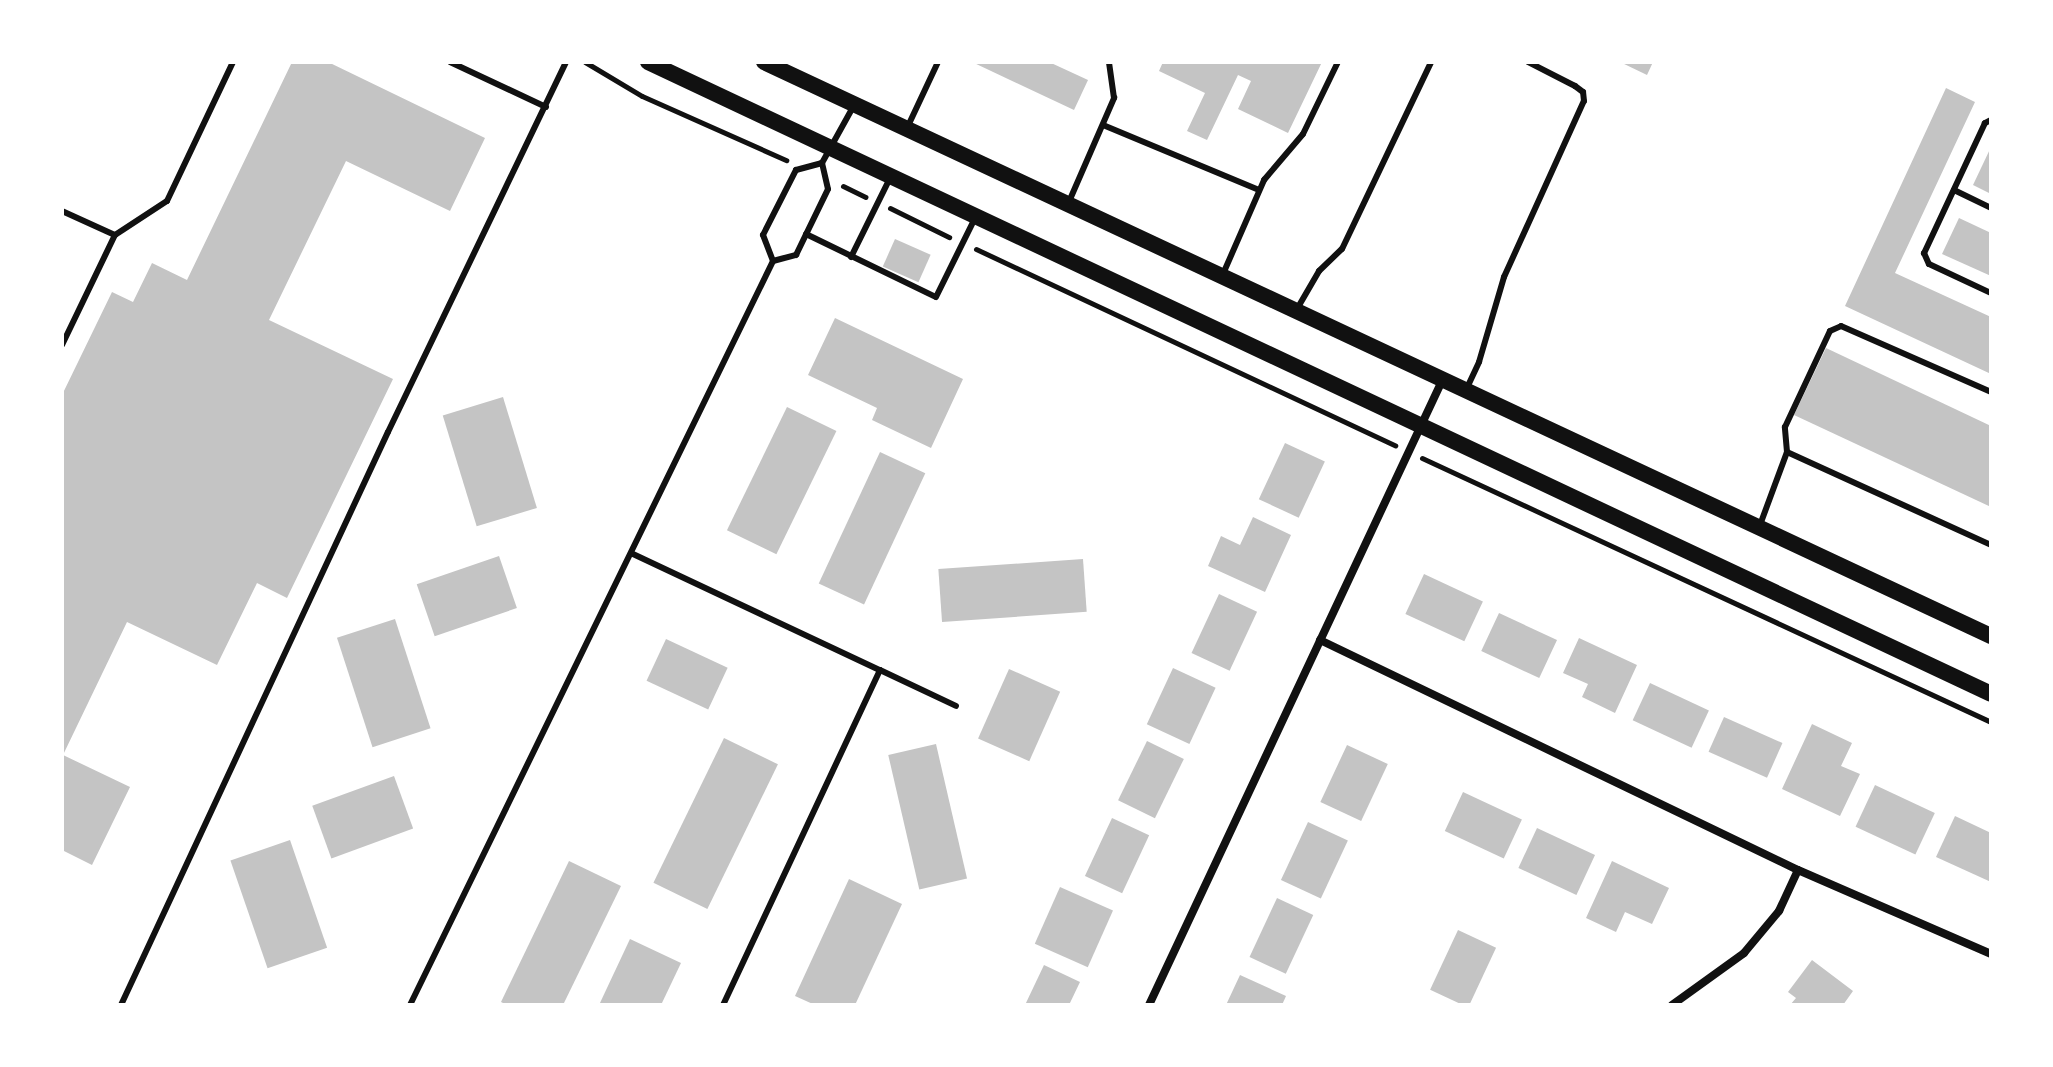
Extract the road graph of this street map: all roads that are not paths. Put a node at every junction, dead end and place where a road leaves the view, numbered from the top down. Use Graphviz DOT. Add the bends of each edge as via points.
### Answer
graph roads {
  1 [pos="233,62"];
  2 [pos="450,62"];
  3 [pos="566,62"];
  4 [pos="648,62"];
  5 [pos="764,62"];
  6 [pos="938,62"];
  7 [pos="1109,62"];
  8 [pos="1338,62"];
  9 [pos="1431,62"];
  10 [pos="1528,62"];
  11 [pos="854,104"];
  12 [pos="546,107"];
  13 [pos="1991,120"];
  14 [pos="1103,125"];
  15 [pos="906,129"];
  16 [pos="831,147"];
  17 [pos="822,163"];
  18 [pos="891,177"];
  19 [pos="1259,190"];
  20 [pos="1954,190"];
  21 [pos="1068,205"];
  22 [pos="1991,208"];
  23 [pos="62,211"];
  24 [pos="976,217"];
  25 [pos="806,234"];
  26 [pos="115,235"];
  27 [pos="851,257"];
  28 [pos="773,261"];
  29 [pos="1222,277"];
  30 [pos="1991,293"];
  31 [pos="1296,312"];
  32 [pos="62,345"];
  33 [pos="1442,381"];
  34 [pos="1465,392"];
  35 [pos="1991,392"];
  36 [pos="1421,426"];
  37 [pos="1787,452"];
  38 [pos="1759,528"];
  39 [pos="1991,545"];
  40 [pos="633,554"];
  41 [pos="1991,636"];
  42 [pos="1320,640"];
  43 [pos="880,670"];
  44 [pos="1991,694"];
  45 [pos="956,706"];
  46 [pos="1798,870"];
  47 [pos="1991,954"];
  48 [pos="121,1005"];
  49 [pos="410,1005"];
  50 [pos="723,1005"];
  51 [pos="1149,1005"];
  52 [pos="1672,1005"];
  1 -- 26 [label="lane" via="167,201"];
  2 -- 12 [label="lane"];
  3 -- 12 [label="lane"];
  4 -- 16 [label="main road"];
  5 -- 11 [label="main road"];
  6 -- 15 [label="lane"];
  7 -- 14 [label="lane" via="1114,98"];
  8 -- 19 [label="lane" via="1303,134"];
  9 -- 31 [label="lane" via="1342,249 1319,271"];
  10 -- 34 [label="lane" via="1575,86 1584,101 1504,277"];
  11 -- 15 [label="main road"];
  11 -- 16 [label="lane"];
  12 -- 48 [label="lane"];
  13 -- 20 [label="lane"];
  14 -- 19 [label="lane"];
  14 -- 21 [label="lane"];
  15 -- 21 [label="main road"];
  16 -- 17 [label="lane"];
  16 -- 18 [label="main road"];
  17 -- 25 [label="lane" via="828,189"];
  17 -- 28 [label="lane" via="796,170 763,235"];
  18 -- 24 [label="main road"];
  18 -- 27 [label="lane"];
  19 -- 29 [label="lane"];
  20 -- 22 [label="lane"];
  20 -- 30 [label="lane" via="1924,253 1929,264"];
  21 -- 29 [label="main road"];
  23 -- 26 [label="lane"];
  24 -- 27 [label="lane" via="936,297"];
  24 -- 36 [label="main road"];
  25 -- 27 [label="lane"];
  25 -- 28 [label="lane" via="796,255"];
  26 -- 32 [label="lane"];
  28 -- 40 [label="lane"];
  29 -- 31 [label="main road"];
  31 -- 33 [label="main road"];
  33 -- 34 [label="main road"];
  33 -- 36 [label="street"];
  34 -- 38 [label="main road"];
  35 -- 37 [label="lane" via="1841,326 1830,331 1785,427"];
  36 -- 42 [label="street"];
  36 -- 44 [label="main road"];
  37 -- 38 [label="lane"];
  37 -- 39 [label="lane"];
  38 -- 41 [label="main road"];
  40 -- 43 [label="lane"];
  40 -- 49 [label="lane"];
  42 -- 46 [label="street"];
  42 -- 51 [label="street"];
  43 -- 45 [label="lane"];
  43 -- 50 [label="lane"];
  46 -- 47 [label="street"];
  46 -- 52 [label="street" via="1779,911 1744,953"];
}
